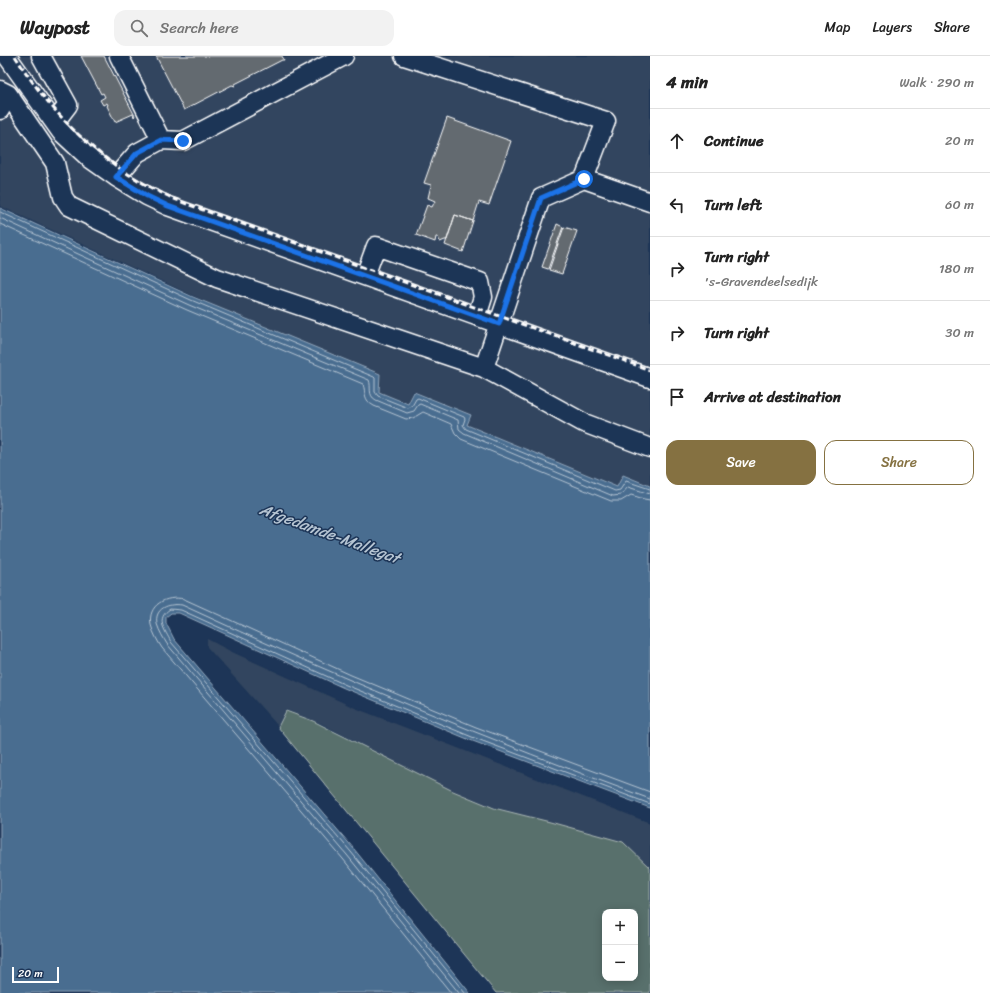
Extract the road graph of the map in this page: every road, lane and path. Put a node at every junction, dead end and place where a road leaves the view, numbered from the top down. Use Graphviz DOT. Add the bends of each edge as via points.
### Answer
graph roads {
  1 [pos="7,56"];
  2 [pos="41,56"];
  3 [pos="119,56"];
  4 [pos="344,56"];
  5 [pos="404,56"];
  6 [pos="4,92"];
  7 [pos="0,110"];
  8 [pos="55,122"];
  9 [pos="161,140"];
  10 [pos="116,177"];
  11 [pos="584,179"];
  12 [pos="650,202"];
  13 [pos="365,276"];
  14 [pos="477,316"];
  15 [pos="499,324"];
  16 [pos="484,368"];
  17 [pos="650,378"];
  18 [pos="650,448"];
  1 -- 8 [label="street"];
  2 -- 8 [label="street" via="68,105"];
  3 -- 9 [label="street"];
  4 -- 9 [label="street" via="183,141"];
  5 -- 11 [label="street" via="606,121"];
  6 -- 7 [label="street"];
  6 -- 16 [label="street" via="56,163 64,197 69,206 217,278"];
  8 -- 10 [label="street" via="61,132 89,158"];
  9 -- 10 [label="street" via="137,153"];
  10 -- 13 [label="street" via="168,206"];
  11 -- 12 [label="street"];
  11 -- 15 [label="street" via="541,198"];
  13 -- 14 [label="street"];
  13 -- 14 [label="street" via="376,246 480,282 483,297"];
  14 -- 15 [label="street"];
  15 -- 16 [label="street"];
  15 -- 17 [label="street"];
  16 -- 18 [label="street" via="584,423"];
}
